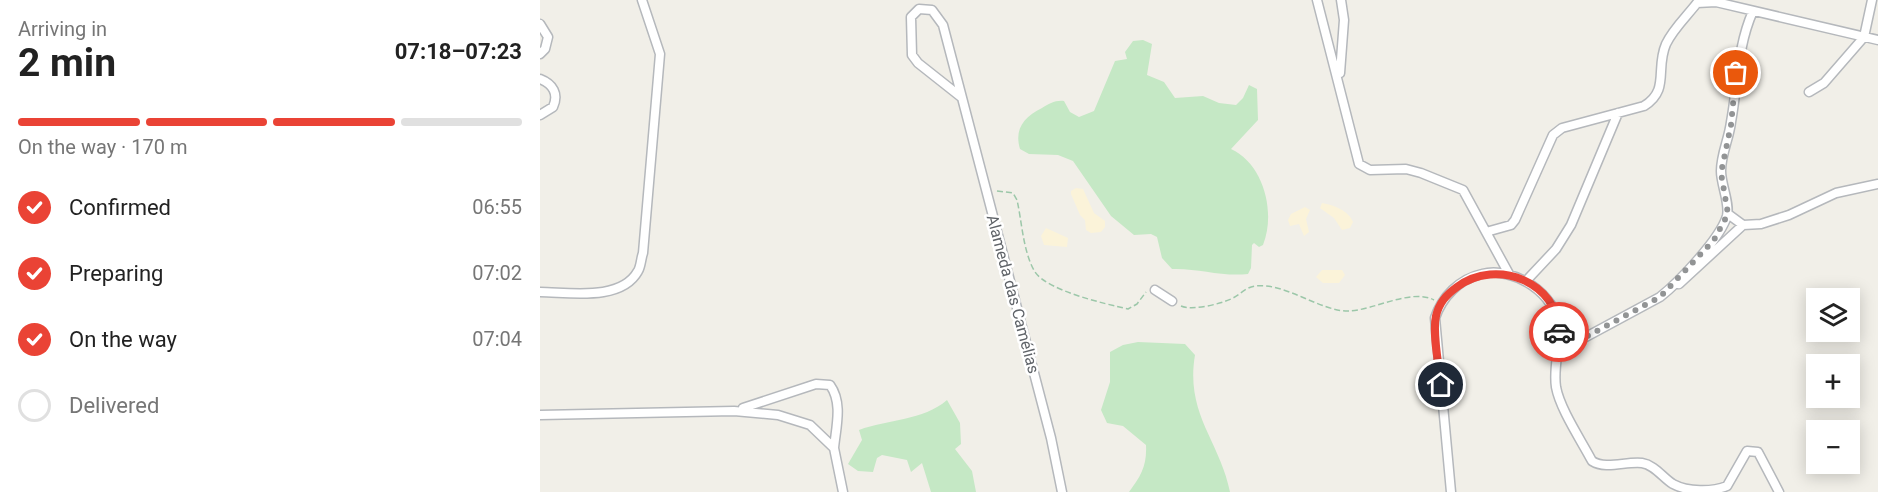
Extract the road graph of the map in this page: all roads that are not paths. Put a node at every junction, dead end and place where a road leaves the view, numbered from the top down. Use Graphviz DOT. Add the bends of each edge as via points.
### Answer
graph roads {
  1 [pos="642,0"];
  2 [pos="1317,0"];
  3 [pos="1341,0"];
  4 [pos="1872,0"];
  5 [pos="1753,11"];
  6 [pos="540,24"];
  7 [pos="1864,37"];
  8 [pos="1878,40"];
  9 [pos="540,54"];
  10 [pos="540,80"];
  11 [pos="1339,80"];
  12 [pos="1809,92"];
  13 [pos="961,97"];
  14 [pos="1621,113"];
  15 [pos="540,115"];
  16 [pos="1878,184"];
  17 [pos="1728,214"];
  18 [pos="1743,225"];
  19 [pos="1486,232"];
  20 [pos="1509,274"];
  21 [pos="1526,281"];
  22 [pos="1671,288"];
  23 [pos="1155,290"];
  24 [pos="540,292"];
  25 [pos="1172,301"];
  26 [pos="1558,352"];
  27 [pos="734,411"];
  28 [pos="540,415"];
  29 [pos="834,448"];
  30 [pos="843,492"];
  31 [pos="1062,492"];
  32 [pos="1451,492"];
  33 [pos="1779,492"];
  1 -- 24 [label="street" via="660,54 643,253 638,272 623,286 603,292"];
  2 -- 11 [label="street"];
  3 -- 11 [label="street" via="1344,20"];
  4 -- 7 [label="street"];
  5 -- 7 [label="street"];
  5 -- 14 [label="street" via="1716,2 1697,3 1667,42 1660,90 1655,99"];
  5 -- 17 [label="street" via="1742,41 1731,125 1722,155"];
  6 -- 9 [label="street" via="548,37"];
  7 -- 8 [label="street"];
  7 -- 12 [label="street" via="1824,83"];
  10 -- 15 [label="street" via="551,85 556,96 553,107"];
  11 -- 19 [label="street" via="1359,164 1370,170 1421,172 1463,190"];
  13 -- 13 [label="street, Alameda das Camélias" via="943,25 932,10 919,9 911,17 912,54"];
  13 -- 31 [label="street, Alameda das Camélias"];
  14 -- 19 [label="street" via="1562,128 1553,135 1515,220"];
  14 -- 21 [label="street" via="1571,225 1556,249"];
  16 -- 18 [label="street" via="1836,193 1770,221"];
  17 -- 18 [label="street"];
  17 -- 22 [label="street" via="1714,240"];
  18 -- 22 [label="street"];
  19 -- 20 [label="street"];
  20 -- 21 [label="street"];
  20 -- 32 [label="street" via="1481,274 1465,280 1440,303 1435,318"];
  21 -- 26 [label="street" via="1556,312"];
  22 -- 26 [label="street"];
  23 -- 25 [label="street"];
  26 -- 33 [label="street" via="1558,394 1592,461 1598,465 1645,463 1686,490 1719,490 1732,479 1747,451 1753,450 1758,452"];
  27 -- 28 [label="street"];
  27 -- 29 [label="street" via="778,415 810,425"];
  27 -- 29 [label="street" via="816,384 830,385 837,395"];
  29 -- 30 [label="street"];
}
